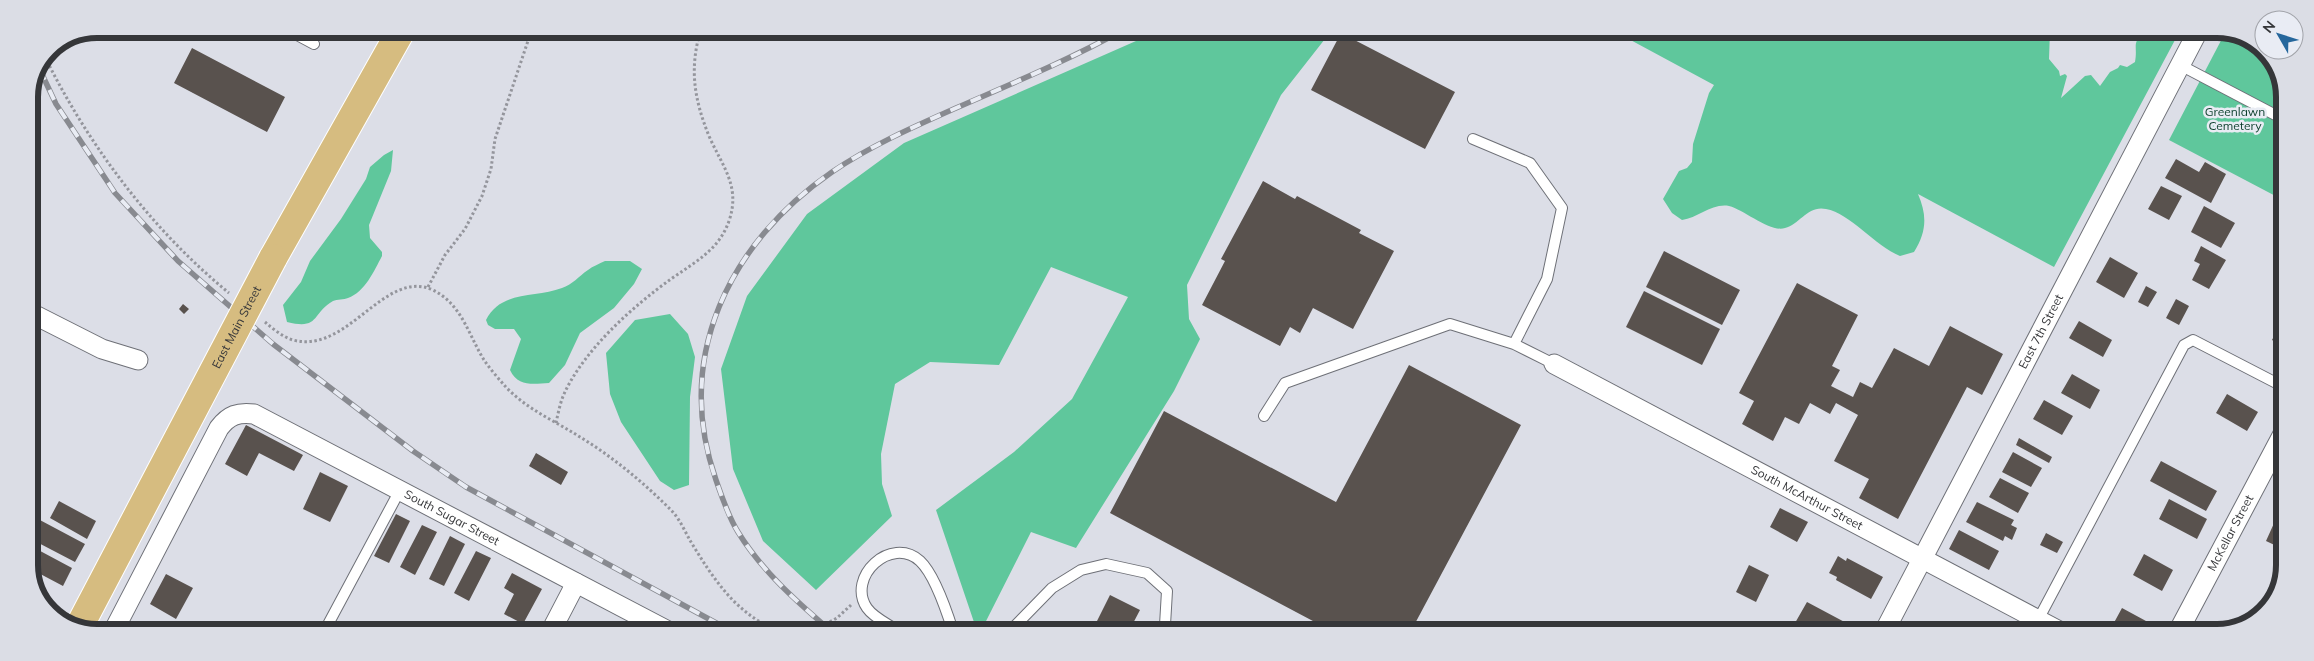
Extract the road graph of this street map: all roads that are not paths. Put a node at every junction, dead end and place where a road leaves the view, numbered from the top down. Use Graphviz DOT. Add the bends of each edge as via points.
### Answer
graph roads {
  1 [pos="303,38"];
  2 [pos="397,38"];
  3 [pos="2194,38"];
  4 [pos="314,44"];
  5 [pos="2180,65"];
  6 [pos="2276,115"];
  7 [pos="1473,139"];
  8 [pos="38,317"];
  9 [pos="1514,344"];
  10 [pos="138,360"];
  11 [pos="1554,364"];
  12 [pos="2276,383"];
  13 [pos="1264,416"];
  14 [pos="2276,447"];
  15 [pos="400,490"];
  16 [pos="1922,560"];
  17 [pos="576,583"];
  18 [pos="2038,620"];
  19 [pos="82,622"];
  20 [pos="117,624"];
  21 [pos="329,624"];
  22 [pos="554,624"];
  23 [pos="655,624"];
  24 [pos="888,624"];
  25 [pos="951,624"];
  26 [pos="1017,624"];
  27 [pos="1165,624"];
  28 [pos="1888,624"];
  29 [pos="2046,624"];
  30 [pos="2182,624"];
  1 -- 4 [label="lane"];
  2 -- 19 [label="main road, East Main Street, bridge" via="273,258"];
  3 -- 5 [label="street, East 7th Street"];
  5 -- 6 [label="lane"];
  5 -- 16 [label="street, East 7th Street"];
  7 -- 9 [label="lane" via="1530,164 1562,208 1547,279"];
  8 -- 10 [label="street" via="102,349"];
  9 -- 11 [label="lane"];
  9 -- 13 [label="lane" via="1450,324 1285,383"];
  11 -- 16 [label="street, South McArthur Street"];
  12 -- 18 [label="lane" via="2193,340 2184,345"];
  14 -- 30 [label="street, McKellar Street"];
  15 -- 17 [label="street, South Sugar Street"];
  15 -- 20 [label="street, South Sugar Street" via="254,414 235,414 219,428"];
  15 -- 21 [label="lane"];
  16 -- 18 [label="street, South McArthur Street"];
  16 -- 28 [label="street, East 7th Street"];
  17 -- 22 [label="street"];
  17 -- 23 [label="street, South Sugar Street"];
  18 -- 29 [label="street, South McArthur Street"];
  24 -- 25 [label="lane" via="868,609 861,597 862,579 876,561 889,554 904,553 920,561 943,602"];
  26 -- 27 [label="lane" via="1052,588 1081,570 1106,564 1147,573 1167,591"];
}
